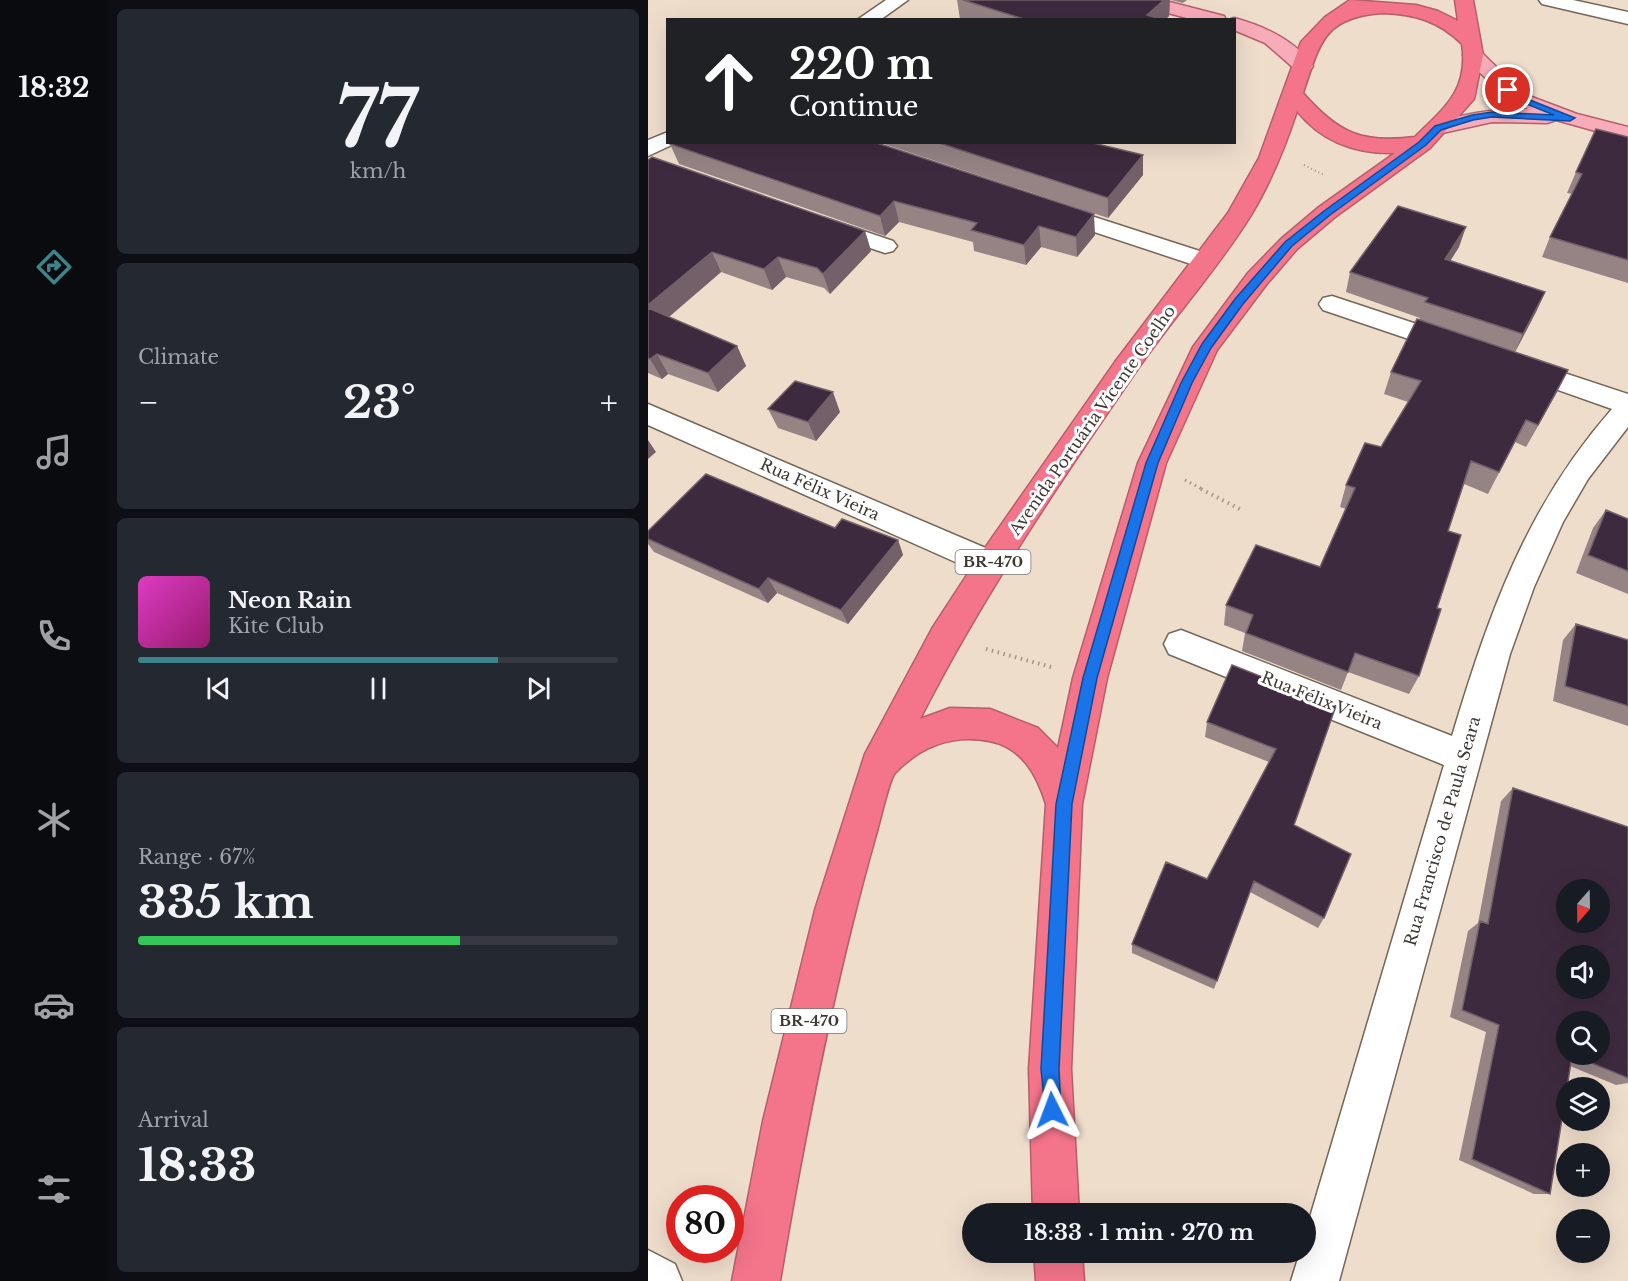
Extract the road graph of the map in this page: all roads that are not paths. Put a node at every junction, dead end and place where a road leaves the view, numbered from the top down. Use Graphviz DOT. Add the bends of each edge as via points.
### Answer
graph roads {
  1 [pos="899,0"];
  2 [pos="1141,0"];
  3 [pos="1464,0"];
  4 [pos="1548,0"];
  5 [pos="1168,3"];
  6 [pos="1354,6"];
  7 [pos="869,18"];
  8 [pos="1211,18"];
  9 [pos="1628,18"];
  10 [pos="1236,25"];
  11 [pos="1472,49"];
  12 [pos="1303,66"];
  13 [pos="1294,95"];
  14 [pos="1570,118"];
  15 [pos="1628,134"];
  16 [pos="1430,136"];
  17 [pos="666,141"];
  18 [pos="652,160"];
  19 [pos="1026,202"];
  20 [pos="806,218"];
  21 [pos="885,246"];
  22 [pos="1206,261"];
  23 [pos="1332,304"];
  24 [pos="1628,406"];
  25 [pos="648,414"];
  26 [pos="991,564"];
  27 [pos="1180,644"];
  28 [pos="1462,756"];
  29 [pos="878,766"];
  30 [pos="1064,804"];
  31 [pos="1056,1203"];
  32 [pos="1059,1263"];
  33 [pos="648,1274"];
  34 [pos="658,1281"];
  35 [pos="756,1281"];
  36 [pos="1060,1281"];
  37 [pos="1315,1281"];
  1 -- 7 [label="street"];
  2 -- 5 [label="main road"];
  3 -- 11 [label="highway"];
  4 -- 9 [label="street"];
  5 -- 8 [label="main road"];
  6 -- 11 [label="highway" via="1408,9 1437,16 1460,29"];
  6 -- 12 [label="highway, Avenida Portuária Vicente Coelho / BR-470" via="1311,42"];
  10 -- 12 [label="main road" via="1268,35 1289,49"];
  11 -- 14 [label="main road" via="1517,98"];
  11 -- 16 [label="highway" via="1464,99"];
  12 -- 13 [label="highway, Avenida Portuária Vicente Coelho / BR-470"];
  13 -- 16 [label="highway" via="1312,117 1356,145 1379,148"];
  13 -- 22 [label="highway, Avenida Portuária Vicente Coelho / BR-470" via="1273,151 1239,215"];
  14 -- 15 [label="main road"];
  14 -- 16 [label="main road" via="1472,117"];
  16 -- 30 [label="highway" via="1289,244 1239,301 1206,347 1152,463 1090,678"];
  17 -- 18 [label="street"];
  19 -- 22 [label="street"];
  20 -- 21 [label="street"];
  22 -- 26 [label="highway, Avenida Portuária Vicente Coelho / BR-470" via="1124,368"];
  23 -- 24 [label="street"];
  24 -- 28 [label="street, Rua Francisco de Paula Seara" via="1571,480 1532,552 1493,654"];
  25 -- 26 [label="street, Rua Félix Vieira"];
  26 -- 29 [label="highway, Avenida Portuária Vicente Coelho / BR-470" via="945,637"];
  27 -- 28 [label="street, Rua Félix Vieira"];
  28 -- 37 [label="street, Rua Francisco de Paula Seara"];
  29 -- 30 [label="highway" via="910,738 950,724 990,725 1026,739 1052,767"];
  29 -- 35 [label="highway, Avenida Portuária Vicente Coelho / BR-470" via="832,922 785,1121"];
  30 -- 31 [label="highway" via="1050,1069"];
  32 -- 36 [label="highway"];
  33 -- 34 [label="street"];
}
